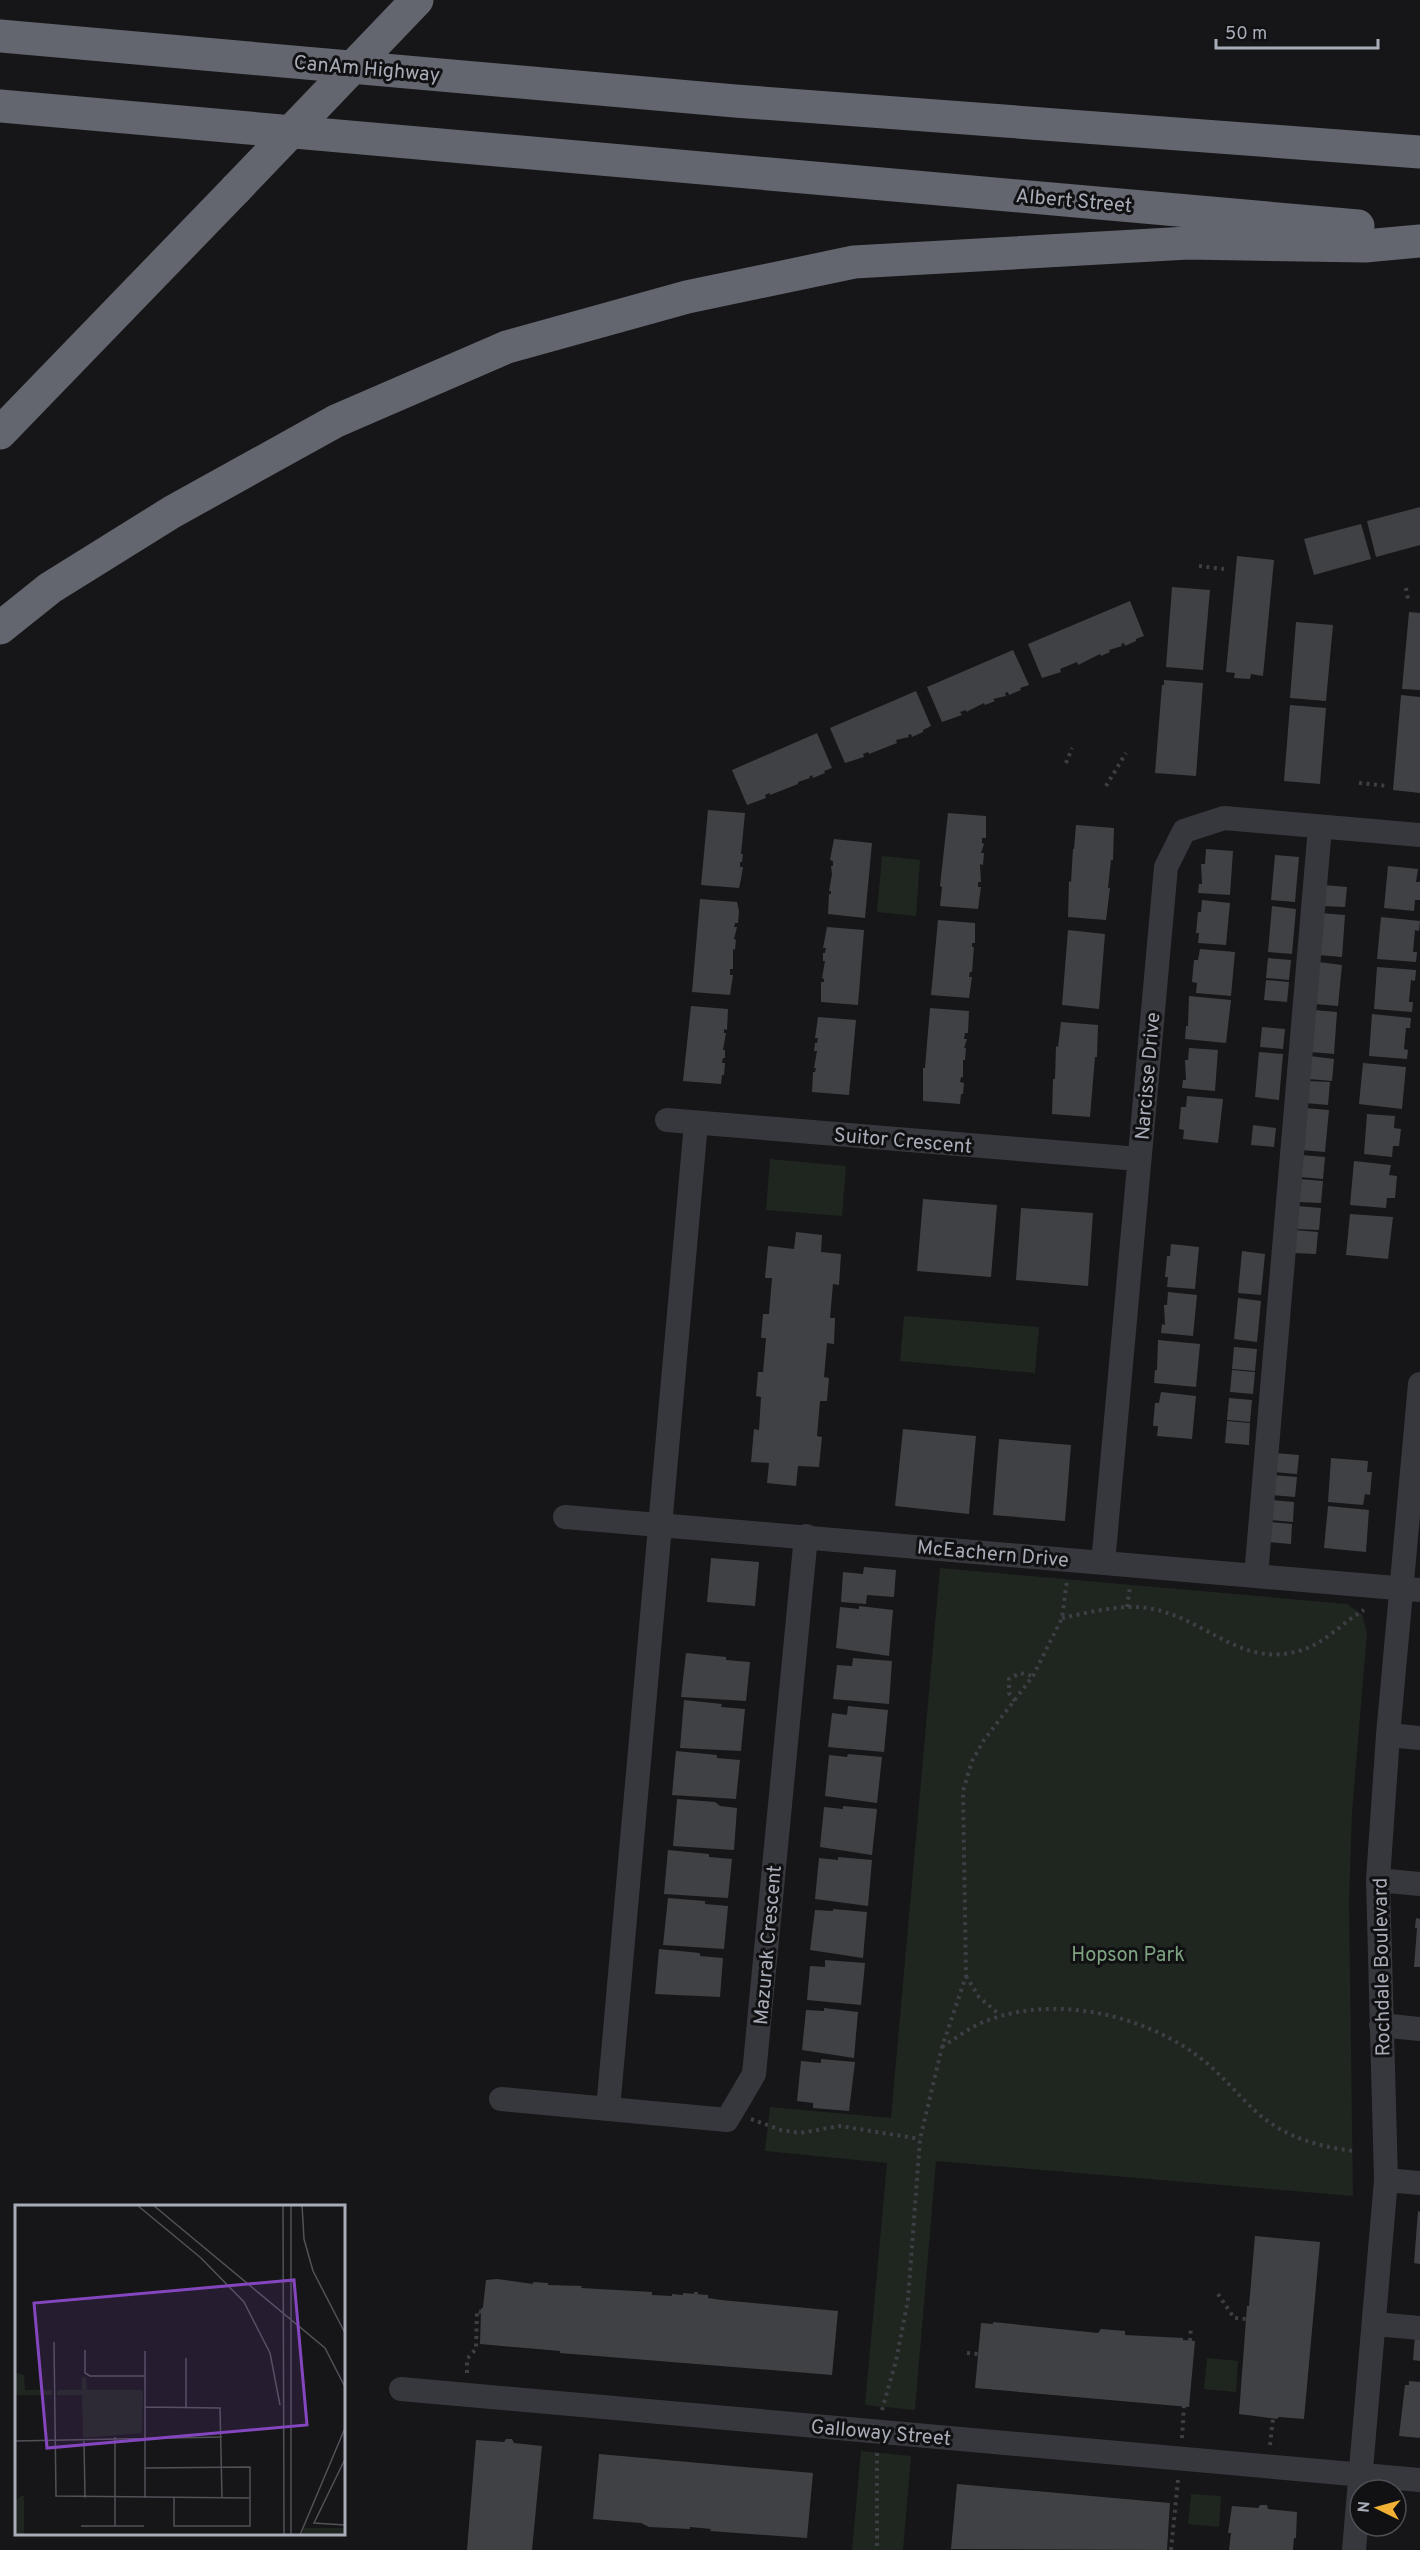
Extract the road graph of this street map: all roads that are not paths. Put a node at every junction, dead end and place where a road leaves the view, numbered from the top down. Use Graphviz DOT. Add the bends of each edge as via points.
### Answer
graph roads {
  1 [pos="417,0"];
  2 [pos="0,36"];
  3 [pos="0,106"];
  4 [pos="1420,152"];
  5 [pos="1420,231"];
  6 [pos="1420,241"];
  7 [pos="0,433"];
  8 [pos="0,628"];
  9 [pos="1320,827"];
  10 [pos="1420,836"];
  11 [pos="667,1120"];
  12 [pos="696,1122"];
  13 [pos="1139,1159"];
  14 [pos="1420,1384"];
  15 [pos="565,1517"];
  16 [pos="659,1524"];
  17 [pos="806,1536"];
  18 [pos="1103,1563"];
  19 [pos="1256,1576"];
  20 [pos="1411,1589"];
  21 [pos="1388,1735"];
  22 [pos="1420,1738"];
  23 [pos="1378,1880"];
  24 [pos="1420,1884"];
  25 [pos="1381,2025"];
  26 [pos="1420,2029"];
  27 [pos="501,2099"];
  28 [pos="608,2109"];
  29 [pos="1386,2180"];
  30 [pos="1420,2183"];
  31 [pos="1375,2324"];
  32 [pos="1420,2328"];
  33 [pos="401,2389"];
  34 [pos="1361,2475"];
  35 [pos="1420,2481"];
  36 [pos="1354,2550"];
  1 -- 7 [label="highway, bridge"];
  2 -- 4 [label="highway, CanAm Highway" via="735,101"];
  3 -- 5 [label="highway, Albert Street"];
  6 -- 8 [label="highway" via="1365,246 1188,243 854,262 687,297 507,347 336,421 172,512 50,588"];
  9 -- 10 [label="street, Narcisse Drive"];
  9 -- 13 [label="street, Narcisse Drive" via="1224,818 1184,831 1166,867"];
  9 -- 19 [label="street"];
  11 -- 12 [label="street, Suitor Crescent"];
  12 -- 13 [label="street, Suitor Crescent"];
  12 -- 16 [label="street"];
  13 -- 18 [label="street, Narcisse Drive"];
  14 -- 20 [label="street, Rochdale Boulevard"];
  15 -- 16 [label="street, McEachern Drive"];
  16 -- 17 [label="street, McEachern Drive"];
  16 -- 28 [label="street"];
  17 -- 18 [label="street, McEachern Drive"];
  17 -- 28 [label="street, Mazurak Crescent" via="754,2074 727,2120"];
  18 -- 19 [label="street, McEachern Drive"];
  19 -- 20 [label="street, McEachern Drive"];
  20 -- 21 [label="street, Rochdale Boulevard"];
  21 -- 22 [label="street"];
  21 -- 23 [label="street, Rochdale Boulevard"];
  23 -- 24 [label="street"];
  23 -- 25 [label="street, Rochdale Boulevard"];
  25 -- 26 [label="street"];
  25 -- 29 [label="street, Rochdale Boulevard"];
  27 -- 28 [label="street"];
  29 -- 30 [label="street"];
  29 -- 31 [label="street, Rochdale Boulevard"];
  31 -- 32 [label="street"];
  31 -- 34 [label="street, Rochdale Boulevard"];
  33 -- 34 [label="street, Galloway Street"];
  34 -- 35 [label="street, Galloway Street"];
  34 -- 36 [label="street, Rochdale Boulevard"];
}
